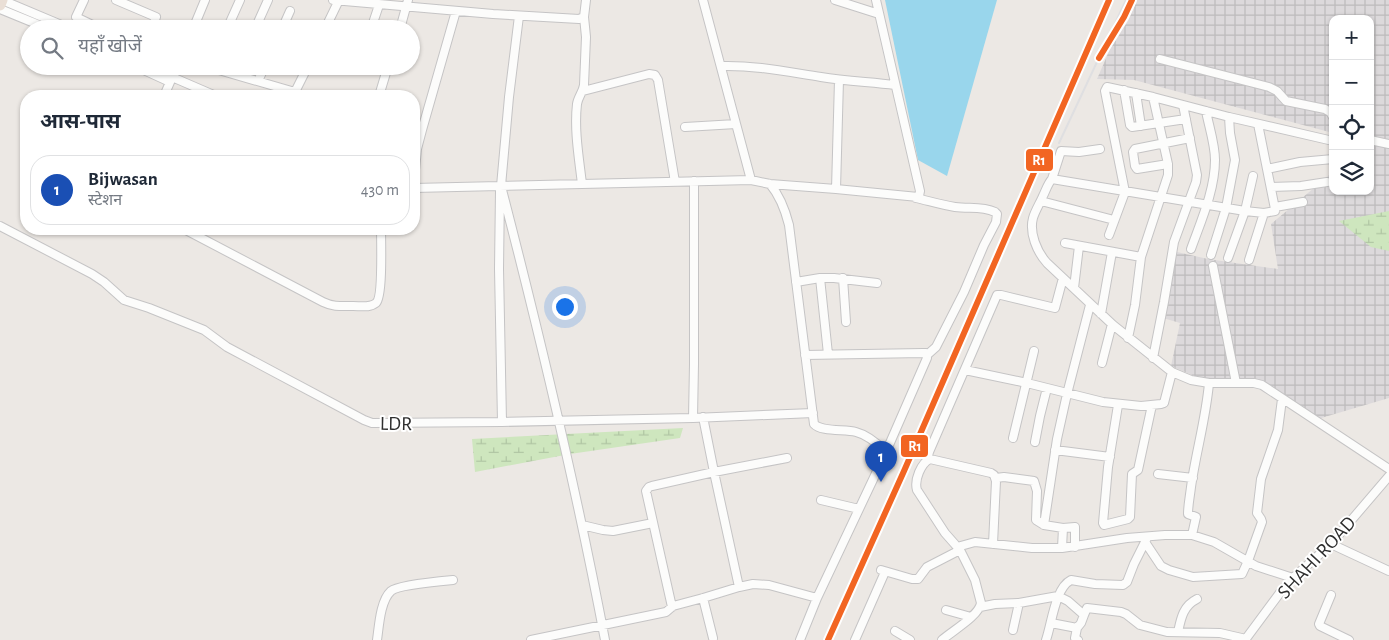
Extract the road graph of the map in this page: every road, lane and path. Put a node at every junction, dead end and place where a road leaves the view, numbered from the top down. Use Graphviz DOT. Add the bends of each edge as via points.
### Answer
graph roads {
  1 [pos="2,0"];
  2 [pos="84,0"];
  3 [pos="116,0"];
  4 [pos="205,0"];
  5 [pos="240,0"];
  6 [pos="268,0"];
  7 [pos="337,0"];
  8 [pos="586,0"];
  9 [pos="703,0"];
  10 [pos="835,0"];
  11 [pos="876,0"];
  12 [pos="407,3"];
  13 [pos="379,4"];
  14 [pos="0,5"];
  15 [pos="0,9"];
  16 [pos="290,11"];
  17 [pos="456,11"];
  18 [pos="879,14"];
  19 [pos="519,16"];
  20 [pos="584,17"];
  21 [pos="27,20"];
  22 [pos="50,20"];
  23 [pos="82,20"];
  24 [pos="155,20"];
  25 [pos="197,20"];
  26 [pos="231,20"];
  27 [pos="259,20"];
  28 [pos="286,20"];
  29 [pos="329,20"];
  30 [pos="374,20"];
  31 [pos="402,20"];
  32 [pos="1160,59"];
  33 [pos="721,66"];
  34 [pos="162,75"];
  35 [pos="168,75"];
  36 [pos="173,75"];
  37 [pos="237,75"];
  38 [pos="261,75"];
  39 [pos="304,75"];
  40 [pos="385,75"];
  41 [pos="172,78"];
  42 [pos="839,80"];
  43 [pos="258,81"];
  44 [pos="895,85"];
  45 [pos="167,90"];
  46 [pos="193,90"];
  47 [pos="283,90"];
  48 [pos="296,90"];
  49 [pos="381,90"];
  50 [pos="1124,90"];
  51 [pos="583,91"];
  52 [pos="1136,93"];
  53 [pos="1153,97"];
  54 [pos="1183,105"];
  55 [pos="1206,111"];
  56 [pos="1329,111"];
  57 [pos="1229,117"];
  58 [pos="1186,119"];
  59 [pos="1158,123"];
  60 [pos="736,124"];
  61 [pos="1258,124"];
  62 [pos="1141,126"];
  63 [pos="684,127"];
  64 [pos="1190,138"];
  65 [pos="420,140"];
  66 [pos="1329,140"];
  67 [pos="1374,141"];
  68 [pos="1163,144"];
  69 [pos="1389,144"];
  70 [pos="1100,149"];
  71 [pos="1329,159"];
  72 [pos="1168,164"];
  73 [pos="1267,169"];
  74 [pos="1253,176"];
  75 [pos="1052,179"];
  76 [pos="752,180"];
  77 [pos="694,181"];
  78 [pos="675,182"];
  79 [pos="1327,182"];
  80 [pos="582,184"];
  81 [pos="770,184"];
  82 [pos="501,186"];
  83 [pos="1270,187"];
  84 [pos="420,188"];
  85 [pos="836,189"];
  86 [pos="1125,192"];
  87 [pos="916,198"];
  88 [pos="1162,198"];
  89 [pos="1040,201"];
  90 [pos="1188,202"];
  91 [pos="1303,202"];
  92 [pos="1206,205"];
  93 [pos="1275,207"];
  94 [pos="1226,208"];
  95 [pos="1245,211"];
  96 [pos="1264,213"];
  97 [pos="1114,220"];
  98 [pos="0,226"];
  99 [pos="195,235"];
  100 [pos="381,235"];
  101 [pos="1109,235"];
  102 [pos="1065,243"];
  103 [pos="1079,246"];
  104 [pos="1191,249"];
  105 [pos="1112,252"];
  106 [pos="1211,255"];
  107 [pos="1141,257"];
  108 [pos="1228,258"];
  109 [pos="1249,260"];
  110 [pos="1213,266"];
  111 [pos="820,278"];
  112 [pos="843,278"];
  113 [pos="1063,278"];
  114 [pos="796,282"];
  115 [pos="877,283"];
  116 [pos="1074,288"];
  117 [pos="1090,305"];
  118 [pos="1101,314"];
  119 [pos="846,322"];
  120 [pos="1112,324"];
  121 [pos="1128,338"];
  122 [pos="1034,351"];
  123 [pos="828,354"];
  124 [pos="805,355"];
  125 [pos="927,355"];
  126 [pos="1153,358"];
  127 [pos="1102,363"];
  128 [pos="965,370"];
  129 [pos="1172,372"];
  130 [pos="1027,383"];
  131 [pos="1209,383"];
  132 [pos="1236,383"];
  133 [pos="1047,388"];
  134 [pos="1067,394"];
  135 [pos="1282,399"];
  136 [pos="1118,404"];
  137 [pos="1152,405"];
  138 [pos="813,412"];
  139 [pos="703,417"];
  140 [pos="693,418"];
  141 [pos="559,420"];
  142 [pos="502,422"];
  143 [pos="1013,438"];
  144 [pos="1035,442"];
  145 [pos="1055,450"];
  146 [pos="886,452"];
  147 [pos="1110,457"];
  148 [pos="787,458"];
  149 [pos="927,460"];
  150 [pos="1389,469"];
  151 [pos="714,472"];
  152 [pos="1158,474"];
  153 [pos="1389,476"];
  154 [pos="996,478"];
  155 [pos="1192,478"];
  156 [pos="821,500"];
  157 [pos="859,509"];
  158 [pos="653,523"];
  159 [pos="582,525"];
  160 [pos="1044,525"];
  161 [pos="1062,528"];
  162 [pos="1192,535"];
  163 [pos="1146,539"];
  164 [pos="993,544"];
  165 [pos="1331,544"];
  166 [pos="1075,547"];
  167 [pos="959,548"];
  168 [pos="1062,548"];
  169 [pos="1248,561"];
  170 [pos="1389,571"];
  171 [pos="1293,578"];
  172 [pos="453,580"];
  173 [pos="739,587"];
  174 [pos="1331,595"];
  175 [pos="1058,596"];
  176 [pos="703,598"];
  177 [pos="818,598"];
  178 [pos="1197,600"];
  179 [pos="1019,603"];
  180 [pos="672,607"];
  181 [pos="980,608"];
  182 [pos="946,610"];
  183 [pos="1084,615"];
  184 [pos="971,617"];
  185 [pos="1051,623"];
  186 [pos="603,626"];
  187 [pos="1077,628"];
  188 [pos="1013,630"];
  189 [pos="895,631"];
  190 [pos="1178,632"];
  191 [pos="713,638"];
  192 [pos="1246,639"];
  193 [pos="377,640"];
  194 [pos="531,640"];
  195 [pos="605,640"];
  196 [pos="800,640"];
  197 [pos="855,640"];
  198 [pos="910,640"];
  199 [pos="942,640"];
  200 [pos="1046,640"];
  201 [pos="1078,640"];
  202 [pos="1350,640"];
  1 -- 14 [label="highway"];
  1 -- 22 [label="street"];
  2 -- 23 [label="street" via="76,17"];
  3 -- 24 [label="street" via="156,17"];
  4 -- 25 [label="street"];
  5 -- 26 [label="street"];
  6 -- 27 [label="street"];
  7 -- 13 [label="street"];
  7 -- 29 [label="street"];
  8 -- 20 [label="street"];
  9 -- 33 [label="street"];
  10 -- 18 [label="street"];
  11 -- 18 [label="street"];
  12 -- 13 [label="street"];
  12 -- 17 [label="street"];
  12 -- 31 [label="street"];
  13 -- 30 [label="street"];
  15 -- 21 [label="street"];
  16 -- 28 [label="street"];
  17 -- 19 [label="street"];
  17 -- 65 [label="street"];
  18 -- 44 [label="street"];
  19 -- 20 [label="street"];
  19 -- 82 [label="street"];
  20 -- 51 [label="street"];
  32 -- 56 [label="street" via="1269,87 1286,102"];
  33 -- 42 [label="street" via="775,69"];
  33 -- 60 [label="street"];
  34 -- 41 [label="street"];
  35 -- 41 [label="street"];
  36 -- 41 [label="street"];
  37 -- 43 [label="street"];
  38 -- 43 [label="street"];
  39 -- 48 [label="street"];
  40 -- 49 [label="street"];
  41 -- 45 [label="street"];
  41 -- 46 [label="street"];
  42 -- 44 [label="street"];
  42 -- 85 [label="street"];
  43 -- 47 [label="street"];
  44 -- 87 [label="street" via="920,191"];
  50 -- 52 [label="street"];
  50 -- 62 [label="street" via="1130,126"];
  50 -- 86 [label="street" via="1108,86 1105,90"];
  51 -- 78 [label="street" via="655,75"];
  51 -- 80 [label="street" via="577,102 576,119"];
  52 -- 53 [label="street"];
  52 -- 62 [label="street"];
  53 -- 54 [label="street"];
  53 -- 59 [label="street"];
  54 -- 55 [label="street"];
  54 -- 58 [label="street"];
  55 -- 57 [label="street"];
  55 -- 92 [label="street" via="1215,161"];
  57 -- 61 [label="street"];
  57 -- 94 [label="street" via="1235,160"];
  58 -- 59 [label="street"];
  58 -- 64 [label="street"];
  59 -- 62 [label="street"];
  59 -- 68 [label="street"];
  60 -- 63 [label="street"];
  60 -- 76 [label="street"];
  61 -- 66 [label="street"];
  61 -- 73 [label="street"];
  64 -- 68 [label="street"];
  64 -- 90 [label="street" via="1197,175"];
  67 -- 69 [label="street"];
  68 -- 72 [label="street"];
  68 -- 72 [label="street" via="1134,150 1135,166 1140,169"];
  70 -- 75 [label="street" via="1059,153"];
  71 -- 73 [label="street"];
  72 -- 88 [label="street"];
  73 -- 83 [label="street"];
  74 -- 95 [label="street"];
  75 -- 86 [label="street"];
  75 -- 89 [label="street"];
  76 -- 77 [label="street"];
  76 -- 81 [label="street"];
  77 -- 78 [label="street"];
  77 -- 140 [label="street"];
  78 -- 80 [label="street"];
  79 -- 83 [label="street"];
  80 -- 82 [label="street"];
  81 -- 85 [label="street"];
  81 -- 114 [label="street" via="788,218"];
  82 -- 84 [label="street"];
  82 -- 141 [label="street"];
  82 -- 142 [label="street"];
  83 -- 93 [label="street"];
  85 -- 87 [label="street"];
  86 -- 88 [label="street"];
  86 -- 97 [label="street"];
  87 -- 125 [label="street" via="988,210 997,216 964,292 936,347"];
  88 -- 90 [label="street"];
  88 -- 107 [label="street"];
  89 -- 97 [label="street"];
  89 -- 113 [label="street" via="1033,220 1038,250"];
  90 -- 92 [label="street"];
  90 -- 126 [label="street" via="1174,242"];
  91 -- 93 [label="street"];
  92 -- 94 [label="street"];
  92 -- 104 [label="street"];
  93 -- 96 [label="street" via="1275,211"];
  94 -- 95 [label="street"];
  94 -- 106 [label="street"];
  95 -- 96 [label="street"];
  95 -- 108 [label="street"];
  96 -- 109 [label="street"];
  97 -- 101 [label="street"];
  98 -- 142 [label="street, LDR" via="92,274 124,300 208,333 227,347 364,420 376,424"];
  99 -- 100 [label="street" via="335,306 370,306 379,300"];
  102 -- 103 [label="street"];
  103 -- 105 [label="street"];
  103 -- 116 [label="street"];
  105 -- 107 [label="street"];
  105 -- 118 [label="street"];
  107 -- 121 [label="street"];
  110 -- 132 [label="street"];
  111 -- 112 [label="street"];
  111 -- 114 [label="street"];
  111 -- 123 [label="street"];
  112 -- 115 [label="street"];
  112 -- 119 [label="street"];
  113 -- 116 [label="street"];
  113 -- 128 [label="street" via="1055,308 997,295"];
  114 -- 124 [label="street"];
  116 -- 117 [label="street"];
  117 -- 118 [label="street"];
  117 -- 134 [label="street"];
  118 -- 120 [label="street"];
  120 -- 121 [label="street"];
  120 -- 127 [label="street"];
  121 -- 126 [label="street"];
  122 -- 130 [label="street"];
  123 -- 124 [label="street"];
  123 -- 125 [label="street" via="923,352"];
  124 -- 138 [label="street"];
  125 -- 146 [label="street"];
  126 -- 129 [label="street"];
  128 -- 130 [label="street"];
  128 -- 149 [label="street"];
  129 -- 131 [label="street"];
  129 -- 137 [label="street" via="1164,403"];
  130 -- 133 [label="street"];
  130 -- 143 [label="street"];
  131 -- 132 [label="street"];
  131 -- 155 [label="street" via="1206,414"];
  132 -- 135 [label="street" via="1259,383"];
  133 -- 134 [label="street"];
  133 -- 144 [label="street"];
  134 -- 136 [label="street"];
  134 -- 145 [label="street"];
  135 -- 150 [label="street"];
  135 -- 169 [label="street" via="1278,430 1259,491 1257,513 1262,522"];
  136 -- 137 [label="street"];
  136 -- 147 [label="street"];
  137 -- 147 [label="street" via="1138,470 1132,474 1130,517 1104,525"];
  138 -- 139 [label="street, LDR"];
  138 -- 146 [label="street" via="814,424 819,428 861,434"];
  139 -- 140 [label="street, LDR"];
  139 -- 151 [label="street"];
  140 -- 141 [label="street, LDR"];
  141 -- 142 [label="street, LDR"];
  141 -- 159 [label="street"];
  145 -- 147 [label="street"];
  145 -- 160 [label="street"];
  146 -- 157 [label="street"];
  148 -- 151 [label="street"];
  149 -- 154 [label="street" via="991,473"];
  149 -- 167 [label="street" via="916,481 917,490"];
  151 -- 158 [label="street" via="648,487 646,491"];
  151 -- 173 [label="street"];
  152 -- 155 [label="street"];
  153 -- 165 [label="street, SHAHI ROAD"];
  154 -- 160 [label="street" via="1034,481 1036,520"];
  154 -- 164 [label="street"];
  155 -- 162 [label="street" via="1188,512 1196,517"];
  156 -- 157 [label="street"];
  157 -- 177 [label="street"];
  158 -- 159 [label="street" via="613,531"];
  158 -- 180 [label="street"];
  159 -- 186 [label="street"];
  160 -- 161 [label="street"];
  161 -- 166 [label="street" via="1074,527"];
  161 -- 168 [label="street"];
  162 -- 163 [label="street"];
  162 -- 169 [label="street" via="1214,542"];
  163 -- 166 [label="street" via="1127,538"];
  163 -- 169 [label="street" via="1161,566 1191,577 1241,574"];
  163 -- 175 [label="street" via="1126,584 1119,586 1071,580"];
  164 -- 167 [label="street" via="975,542"];
  164 -- 168 [label="street"];
  165 -- 170 [label="street"];
  165 -- 171 [label="street, SHAHI ROAD"];
  166 -- 168 [label="street"];
  167 -- 181 [label="street" via="974,580"];
  167 -- 197 [label="street" via="927,567 918,579 883,571"];
  169 -- 171 [label="street"];
  171 -- 192 [label="street, SHAHI ROAD"];
  172 -- 193 [label="street" via="400,587 391,592 380,617"];
  173 -- 176 [label="street"];
  173 -- 177 [label="street" via="769,584"];
  174 -- 202 [label="street" via="1319,624"];
  175 -- 179 [label="street"];
  175 -- 183 [label="street"];
  175 -- 185 [label="street"];
  176 -- 180 [label="street"];
  176 -- 191 [label="street"];
  177 -- 196 [label="street"];
  178 -- 190 [label="street" via="1190,603 1183,613"];
  179 -- 181 [label="street"];
  179 -- 188 [label="street"];
  180 -- 186 [label="street" via="666,612"];
  181 -- 184 [label="street"];
  182 -- 184 [label="street"];
  183 -- 187 [label="street"];
  183 -- 190 [label="street" via="1088,608 1114,611 1126,614 1143,626"];
  184 -- 199 [label="street"];
  185 -- 187 [label="street"];
  185 -- 200 [label="street"];
  186 -- 194 [label="street"];
  186 -- 195 [label="street"];
  187 -- 201 [label="street" via="1075,638"];
  189 -- 198 [label="street"];
  190 -- 192 [label="street"];
}
